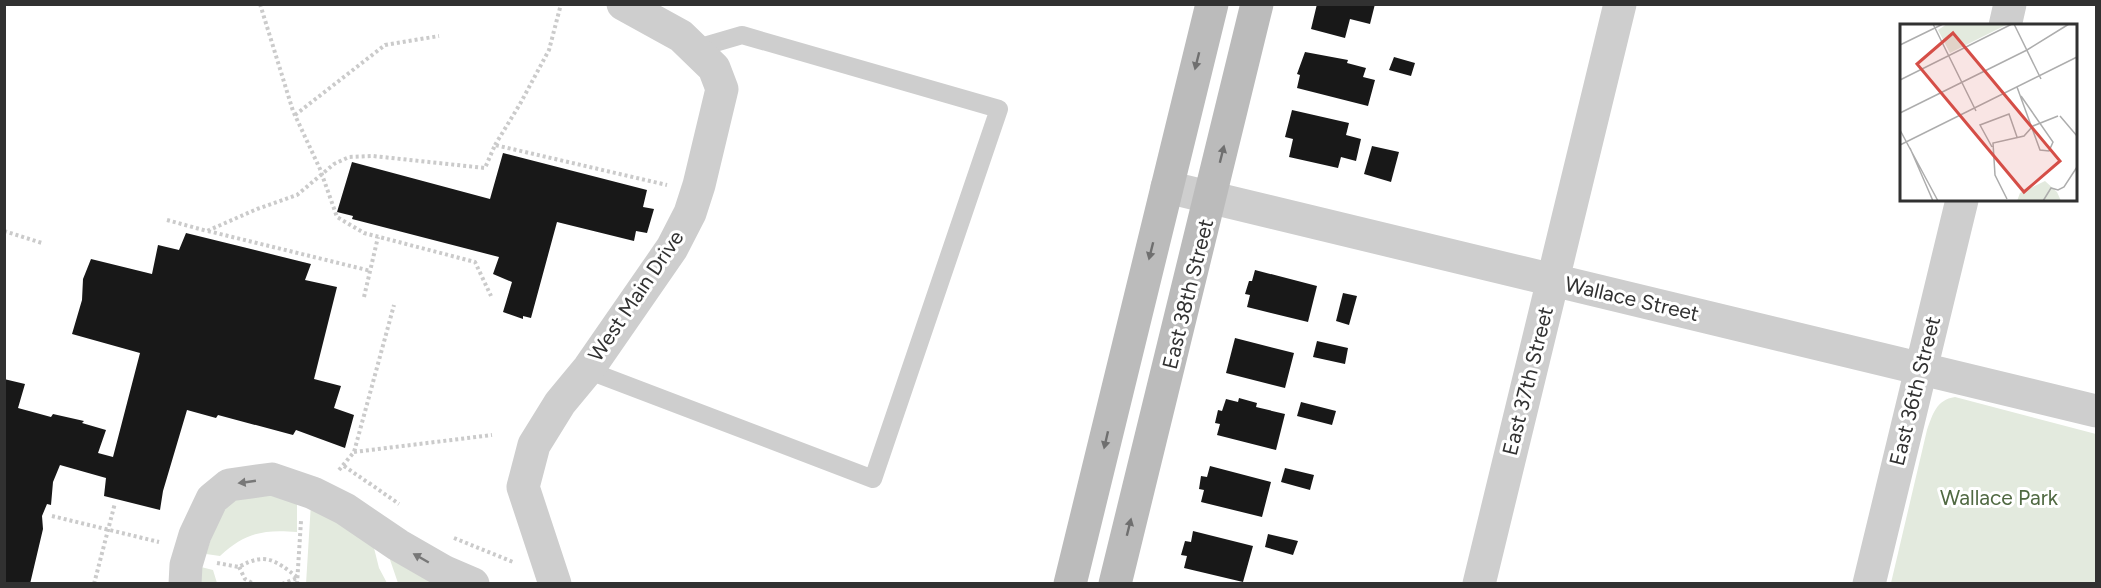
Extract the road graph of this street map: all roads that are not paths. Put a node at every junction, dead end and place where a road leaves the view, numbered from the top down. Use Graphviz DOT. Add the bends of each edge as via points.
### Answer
graph roads {
  1 [pos="623,4"];
  2 [pos="1212,4"];
  3 [pos="1257,4"];
  4 [pos="1620,4"];
  5 [pos="2010,4"];
  6 [pos="2005,24"];
  7 [pos="694,49"];
  8 [pos="1167,187"];
  9 [pos="1211,199"];
  10 [pos="1962,201"];
  11 [pos="1553,281"];
  12 [pos="1921,368"];
  13 [pos="587,370"];
  14 [pos="2097,411"];
  15 [pos="554,580"];
  16 [pos="185,584"];
  17 [pos="473,584"];
  18 [pos="1070,584"];
  19 [pos="1115,584"];
  20 [pos="1479,584"];
  21 [pos="1869,584"];
  1 -- 7 [label="street, West Main Drive" via="681,36"];
  2 -- 8 [label="main road, one-way"];
  9 -- 3 [label="main road, East 38th Street, one-way"];
  4 -- 11 [label="street, East 37th Street"];
  5 -- 6 [label="street"];
  7 -- 13 [label="street, West Main Drive" via="714,68 722,89 690,213 672,248"];
  7 -- 13 [label="lane" via="742,35 999,109 873,479"];
  8 -- 9 [label="street, Wallace Street"];
  8 -- 18 [label="main road, one-way"];
  9 -- 11 [label="street, Wallace Street"];
  19 -- 9 [label="main road, East 38th Street, one-way"];
  10 -- 12 [label="street, East 36th Street"];
  11 -- 12 [label="street, Wallace Street"];
  11 -- 20 [label="street, East 37th Street"];
  12 -- 14 [label="street, Wallace Street"];
  12 -- 21 [label="street, East 36th Street"];
  13 -- 15 [label="street, West Main Drive" via="560,403 534,445 523,487"];
  17 -- 16 [label="street, one-way" via="398,545 345,509 272,479 229,485 212,499 195,535"];
}
